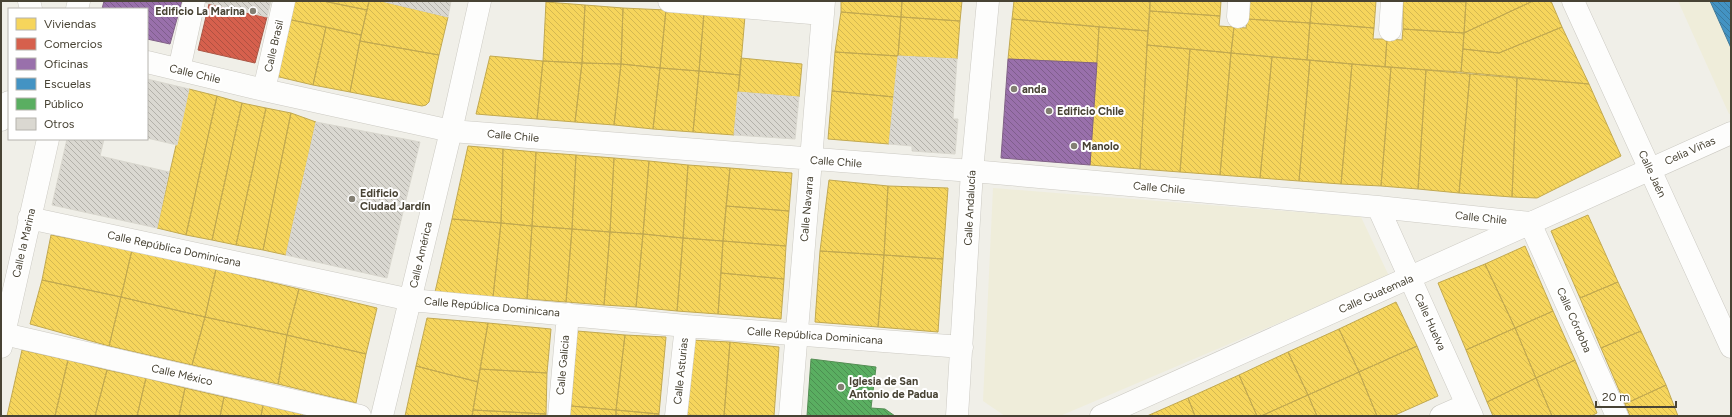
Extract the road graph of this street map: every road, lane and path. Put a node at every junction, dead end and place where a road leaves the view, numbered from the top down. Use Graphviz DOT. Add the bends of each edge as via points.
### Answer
graph roads {
  1 [pos="194,1"];
  2 [pos="284,1"];
  3 [pos="480,1"];
  4 [pos="669,1"];
  5 [pos="988,1"];
  6 [pos="1392,1"];
  7 [pos="1573,1"];
  8 [pos="823,7"];
  9 [pos="1390,30"];
  10 [pos="148,62"];
  11 [pos="179,70"];
  12 [pos="264,90"];
  13 [pos="8,104"];
  14 [pos="1,120"];
  15 [pos="451,131"];
  16 [pos="1731,133"];
  17 [pos="48,140"];
  18 [pos="811,160"];
  19 [pos="1650,169"];
  20 [pos="972,171"];
  21 [pos="1378,207"];
  22 [pos="29,218"];
  23 [pos="1530,223"];
  24 [pos="1410,278"];
  25 [pos="411,300"];
  26 [pos="568,314"];
  27 [pos="686,326"];
  28 [pos="797,335"];
  29 [pos="2,340"];
  30 [pos="962,347"];
  31 [pos="1731,347"];
  32 [pos="1469,410"];
  33 [pos="360,416"];
  34 [pos="382,416"];
  35 [pos="559,416"];
  36 [pos="676,416"];
  37 [pos="790,416"];
  38 [pos="957,416"];
  39 [pos="1100,416"];
  40 [pos="1441,416"];
  41 [pos="1617,416"];
  1 -- 11 [label="street"];
  2 -- 12 [label="street, Calle Brasil"];
  3 -- 15 [label="street, Calle América"];
  4 -- 8 [label="street"];
  5 -- 20 [label="street, Calle Andalucía"];
  6 -- 9 [label="street"];
  7 -- 19 [label="street, Calle Jaén"];
  8 -- 18 [label="street, Calle Navarra"];
  10 -- 11 [label="street, Calle Chile"];
  11 -- 12 [label="street, Calle Chile"];
  12 -- 15 [label="street, Calle Chile"];
  13 -- 14 [label="street"];
  15 -- 18 [label="street, Calle Chile"];
  15 -- 25 [label="street, Calle América"];
  16 -- 19 [label="street, Celia Viñas"];
  17 -- 22 [label="street, Calle la Marina"];
  18 -- 20 [label="street, Calle Chile"];
  18 -- 28 [label="street, Calle Navarra"];
  19 -- 23 [label="street, Calle Guatemala"];
  19 -- 31 [label="street, Calle Jaén"];
  20 -- 21 [label="street, Calle Chile"];
  20 -- 30 [label="street, Calle Andalucía"];
  21 -- 23 [label="street, Calle Chile"];
  21 -- 24 [label="street, Calle Huelva"];
  22 -- 25 [label="street, Calle República Dominicana"];
  22 -- 29 [label="street, Calle la Marina"];
  23 -- 24 [label="street, Calle Guatemala"];
  23 -- 41 [label="street, Calle Córdoba"];
  24 -- 32 [label="street, Calle Huelva"];
  24 -- 39 [label="street, Calle Guatemala"];
  25 -- 26 [label="street, Calle República Dominicana"];
  25 -- 34 [label="street, Calle América"];
  26 -- 27 [label="street, Calle República Dominicana"];
  26 -- 35 [label="street, Calle Galicia"];
  27 -- 28 [label="street, Calle República Dominicana"];
  27 -- 36 [label="street, Calle Asturias"];
  28 -- 30 [label="street, Calle República Dominicana"];
  28 -- 37 [label="street, Calle Navarra"];
  29 -- 33 [label="street, Calle México"];
  30 -- 38 [label="street, Calle Andalucía"];
  32 -- 40 [label="street"];
}
